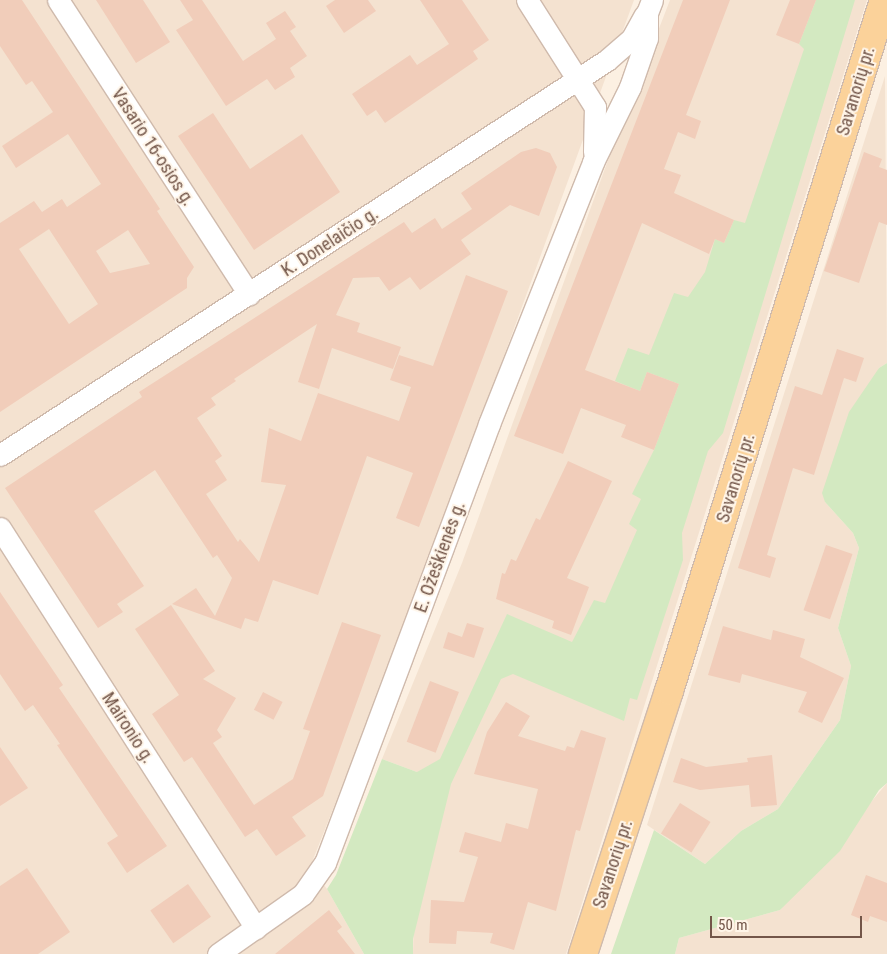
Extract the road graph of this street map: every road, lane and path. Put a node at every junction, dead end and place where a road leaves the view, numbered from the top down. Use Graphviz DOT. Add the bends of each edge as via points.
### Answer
graph roads {
  1 [pos="58,0"];
  2 [pos="527,0"];
  3 [pos="884,0"];
  4 [pos="649,6"];
  5 [pos="578,80"];
  6 [pos="593,162"];
  7 [pos="249,294"];
  8 [pos="0,456"];
  9 [pos="0,528"];
  10 [pos="256,928"];
  11 [pos="218,954"];
  12 [pos="583,954"];
  1 -- 7 [label="street, Vasario 16-osios g."];
  2 -- 5 [label="street, E. Ožeškienės g."];
  3 -- 12 [label="main road, Savanorių pr." via="670,691"];
  4 -- 5 [label="street, K. Donelaičio g." via="632,38"];
  4 -- 6 [label="street, E. Ožeškienės g." via="647,38 630,87"];
  5 -- 6 [label="street, E. Ožeškienės g." via="595,108"];
  5 -- 7 [label="street, K. Donelaičio g."];
  6 -- 10 [label="street, E. Ožeškienės g." via="489,424 325,863 303,894"];
  7 -- 8 [label="street, K. Donelaičio g."];
  9 -- 10 [label="street, Maironio g."];
  10 -- 11 [label="street, E. Ožeškienės g."];
}
